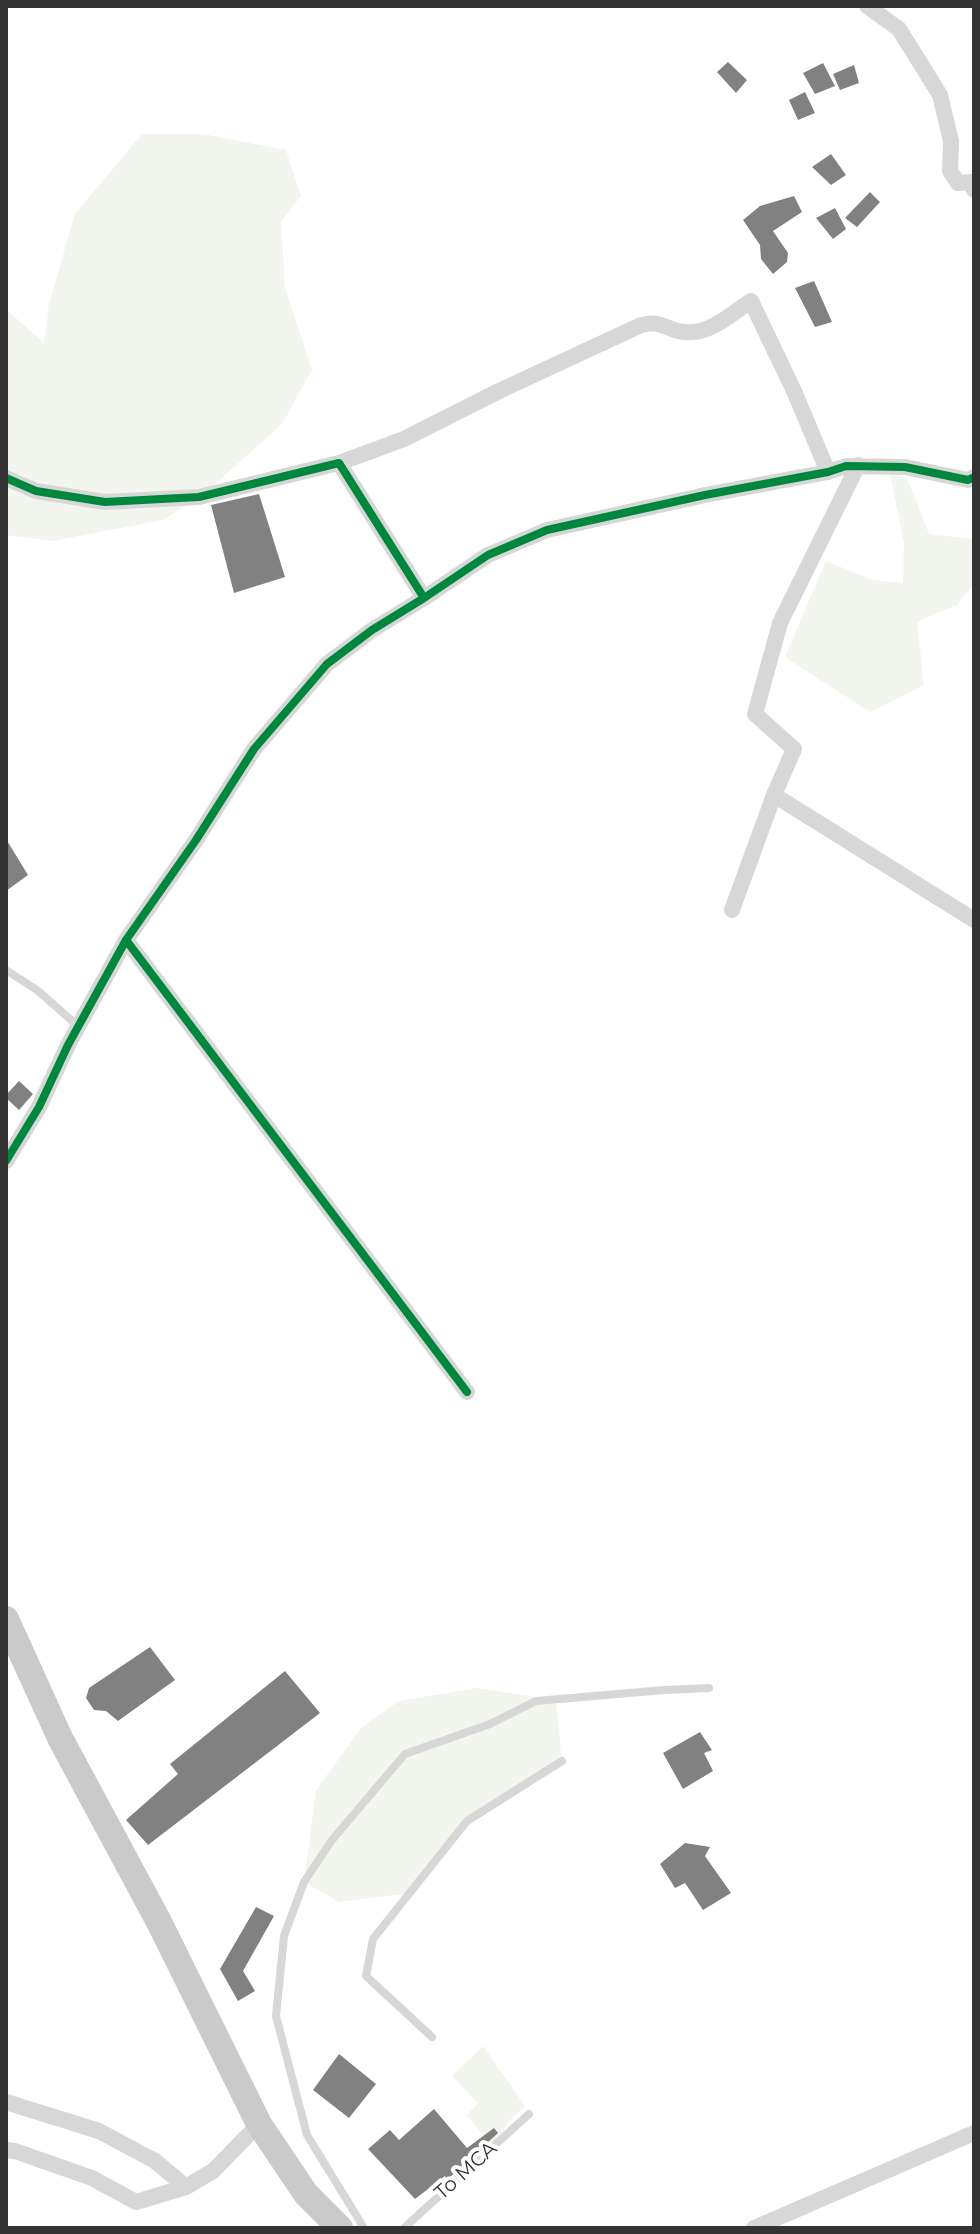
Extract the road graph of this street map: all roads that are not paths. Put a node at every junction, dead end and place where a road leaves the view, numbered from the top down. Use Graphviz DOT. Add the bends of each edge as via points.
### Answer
graph roads {
  1 [pos="867,6"];
  2 [pos="973,184"];
  3 [pos="339,463"];
  4 [pos="858,465"];
  5 [pos="828,472"];
  6 [pos="6,478"];
  7 [pos="972,484"];
  8 [pos="424,598"];
  9 [pos="774,795"];
  10 [pos="732,910"];
  11 [pos="974,920"];
  12 [pos="126,940"];
  13 [pos="6,970"];
  14 [pos="78,1026"];
  15 [pos="6,1161"];
  16 [pos="467,1392"];
  17 [pos="6,1619"];
  18 [pos="709,1688"];
  19 [pos="562,1761"];
  20 [pos="432,2037"];
  21 [pos="6,2102"];
  22 [pos="529,2114"];
  23 [pos="259,2124"];
  24 [pos="974,2133"];
  25 [pos="6,2150"];
  26 [pos="186,2187"];
  27 [pos="340,2228"];
  28 [pos="364,2228"];
  29 [pos="404,2228"];
  30 [pos="754,2228"];
  1 -- 2 [label="street" via="899,29 940,95 951,141 950,171 958,183"];
  3 -- 5 [label="street" via="404,439 641,325 657,322 695,334 751,301"];
  3 -- 6 [label="street" via="199,497 105,502 36,491"];
  3 -- 8 [label="street"];
  4 -- 5 [label="street"];
  4 -- 7 [label="street" via="905,467"];
  4 -- 9 [label="street" via="780,623 755,714 794,749"];
  5 -- 8 [label="street" via="547,530 488,555"];
  8 -- 12 [label="street" via="327,664 254,749"];
  9 -- 10 [label="street"];
  9 -- 11 [label="street"];
  12 -- 14 [label="street"];
  12 -- 16 [label="street"];
  13 -- 14 [label="lane"];
  14 -- 15 [label="street"];
  17 -- 23 [label="main road" via="60,1738"];
  18 -- 28 [label="lane" via="536,1701 490,1724 405,1754 332,1840 304,1882 284,1936 276,2016 307,2135"];
  19 -- 20 [label="lane" via="467,1821 373,1939 366,1976"];
  21 -- 26 [label="street" via="99,2131 155,2161"];
  22 -- 29 [label="lane, To MCA"];
  23 -- 26 [label="street" via="213,2171"];
  23 -- 27 [label="main road" via="306,2194"];
  24 -- 30 [label="street"];
  25 -- 26 [label="street" via="92,2178 136,2202"];
}
